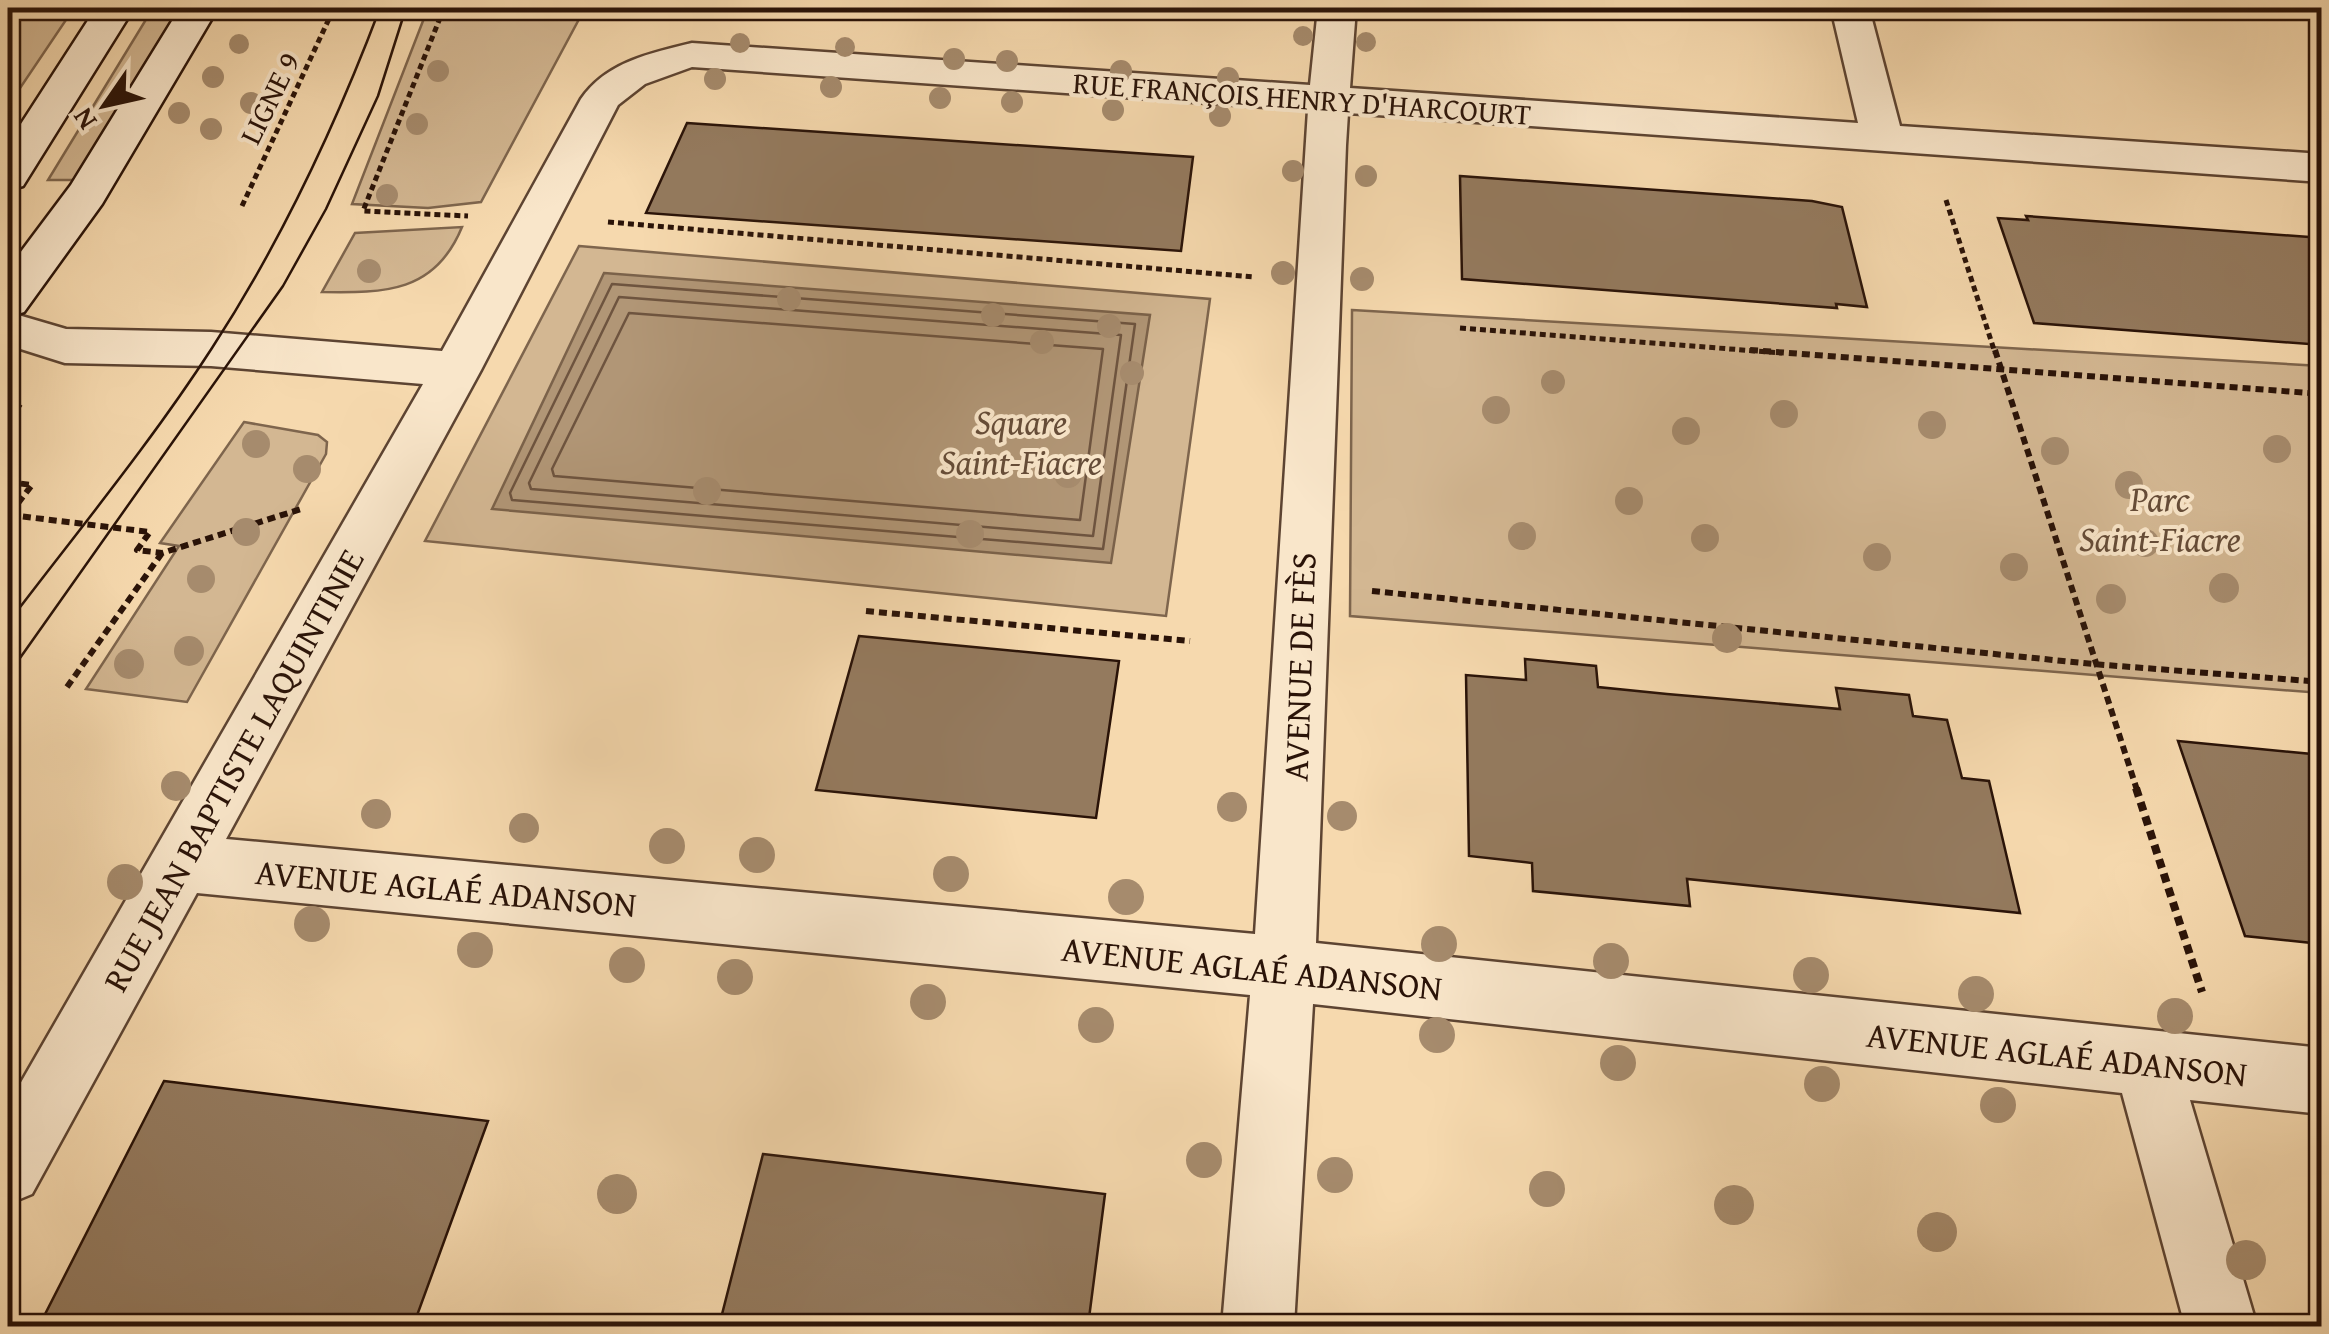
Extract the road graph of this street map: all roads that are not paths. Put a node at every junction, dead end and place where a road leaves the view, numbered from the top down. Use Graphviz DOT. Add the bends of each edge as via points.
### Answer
graph roads {
  1 [pos="115,8"];
  2 [pos="199,8"];
  3 [pos="1337,8"];
  4 [pos="1850,8"];
  5 [pos="1328,98"];
  6 [pos="1882,136"];
  7 [pos="2322,168"];
  8 [pos="8,176"];
  9 [pos="8,300"];
  10 [pos="8,328"];
  11 [pos="65,346"];
  12 [pos="456,370"];
  13 [pos="14,387"];
  14 [pos="181,863"];
  15 [pos="1284,968"];
  16 [pos="2147,1065"];
  17 [pos="2322,1081"];
  18 [pos="8,1170"];
  19 [pos="1258,1326"];
  20 [pos="2220,1326"];
  1 -- 8 [label="street"];
  2 -- 9 [label="street" via="87,194"];
  3 -- 5 [label="street, AVENUE DE FÈS"];
  4 -- 6 [label="street"];
  5 -- 6 [label="street, RUE FRANÇOIS HENRY D'HARCOURT"];
  5 -- 12 [label="street, RUE FRANÇOIS HENRY D'HARCOURT" via="692,56 653,64 615,83 601,100"];
  5 -- 15 [label="street, AVENUE DE FÈS"];
  6 -- 7 [label="street, RUE FRANÇOIS HENRY D'HARCOURT"];
  10 -- 11 [label="street"];
  11 -- 12 [label="street" via="225,350"];
  11 -- 13 [label="street"];
  12 -- 14 [label="street, RUE JEAN BAPTISTE LAQUINTINIE"];
  14 -- 15 [label="street, AVENUE AGLAÉ ADANSON"];
  14 -- 18 [label="street, RUE JEAN BAPTISTE LAQUINTINIE"];
  15 -- 16 [label="street, AVENUE AGLAÉ ADANSON"];
  15 -- 19 [label="street, AVENUE DE FÈS"];
  16 -- 17 [label="street, AVENUE AGLAÉ ADANSON"];
  16 -- 20 [label="street"];
}
